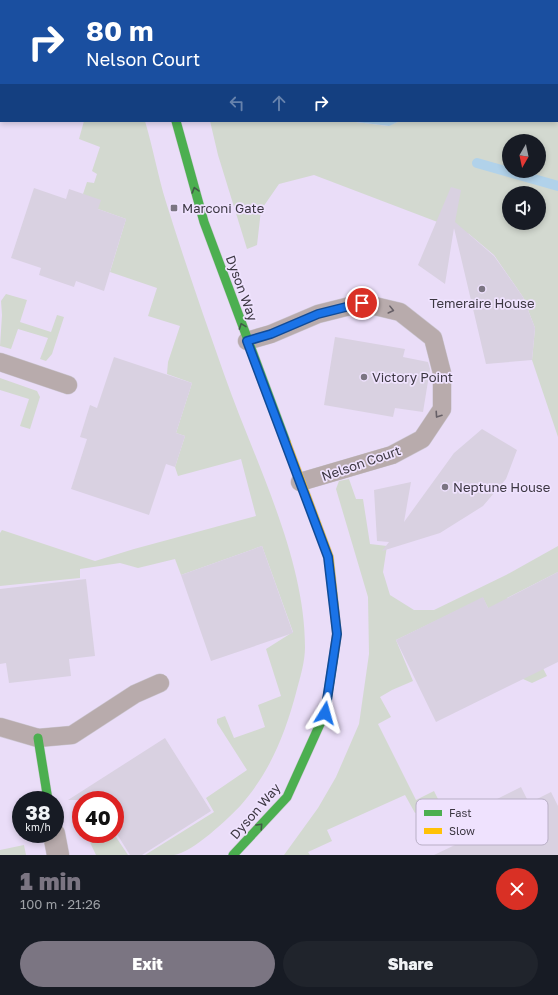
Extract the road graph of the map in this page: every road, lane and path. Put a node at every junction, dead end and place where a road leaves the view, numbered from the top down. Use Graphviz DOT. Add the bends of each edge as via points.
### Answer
graph roads {
  1 [pos="176,122"];
  2 [pos="247,341"];
  3 [pos="0,362"];
  4 [pos="68,385"];
  5 [pos="300,482"];
  6 [pos="160,683"];
  7 [pos="0,726"];
  8 [pos="38,738"];
  9 [pos="47,791"];
  10 [pos="56,843"];
  11 [pos="58,855"];
  12 [pos="233,855"];
  2 -- 1 [label="street, Dyson Way, one-way" via="204,222"];
  2 -- 5 [label="street, Dyson Way"];
  2 -- 5 [label="lane, Nelson Court, one-way" via="318,314 362,303 400,312 433,338 442,373 442,408 422,439 392,455"];
  3 -- 4 [label="lane"];
  12 -- 5 [label="street, Dyson Way, one-way" via="287,797 325,713 337,634 328,557"];
  6 -- 8 [label="lane" via="135,694 72,735"];
  7 -- 8 [label="lane"];
  8 -- 9 [label="street"];
  10 -- 11 [label="street"];
}
